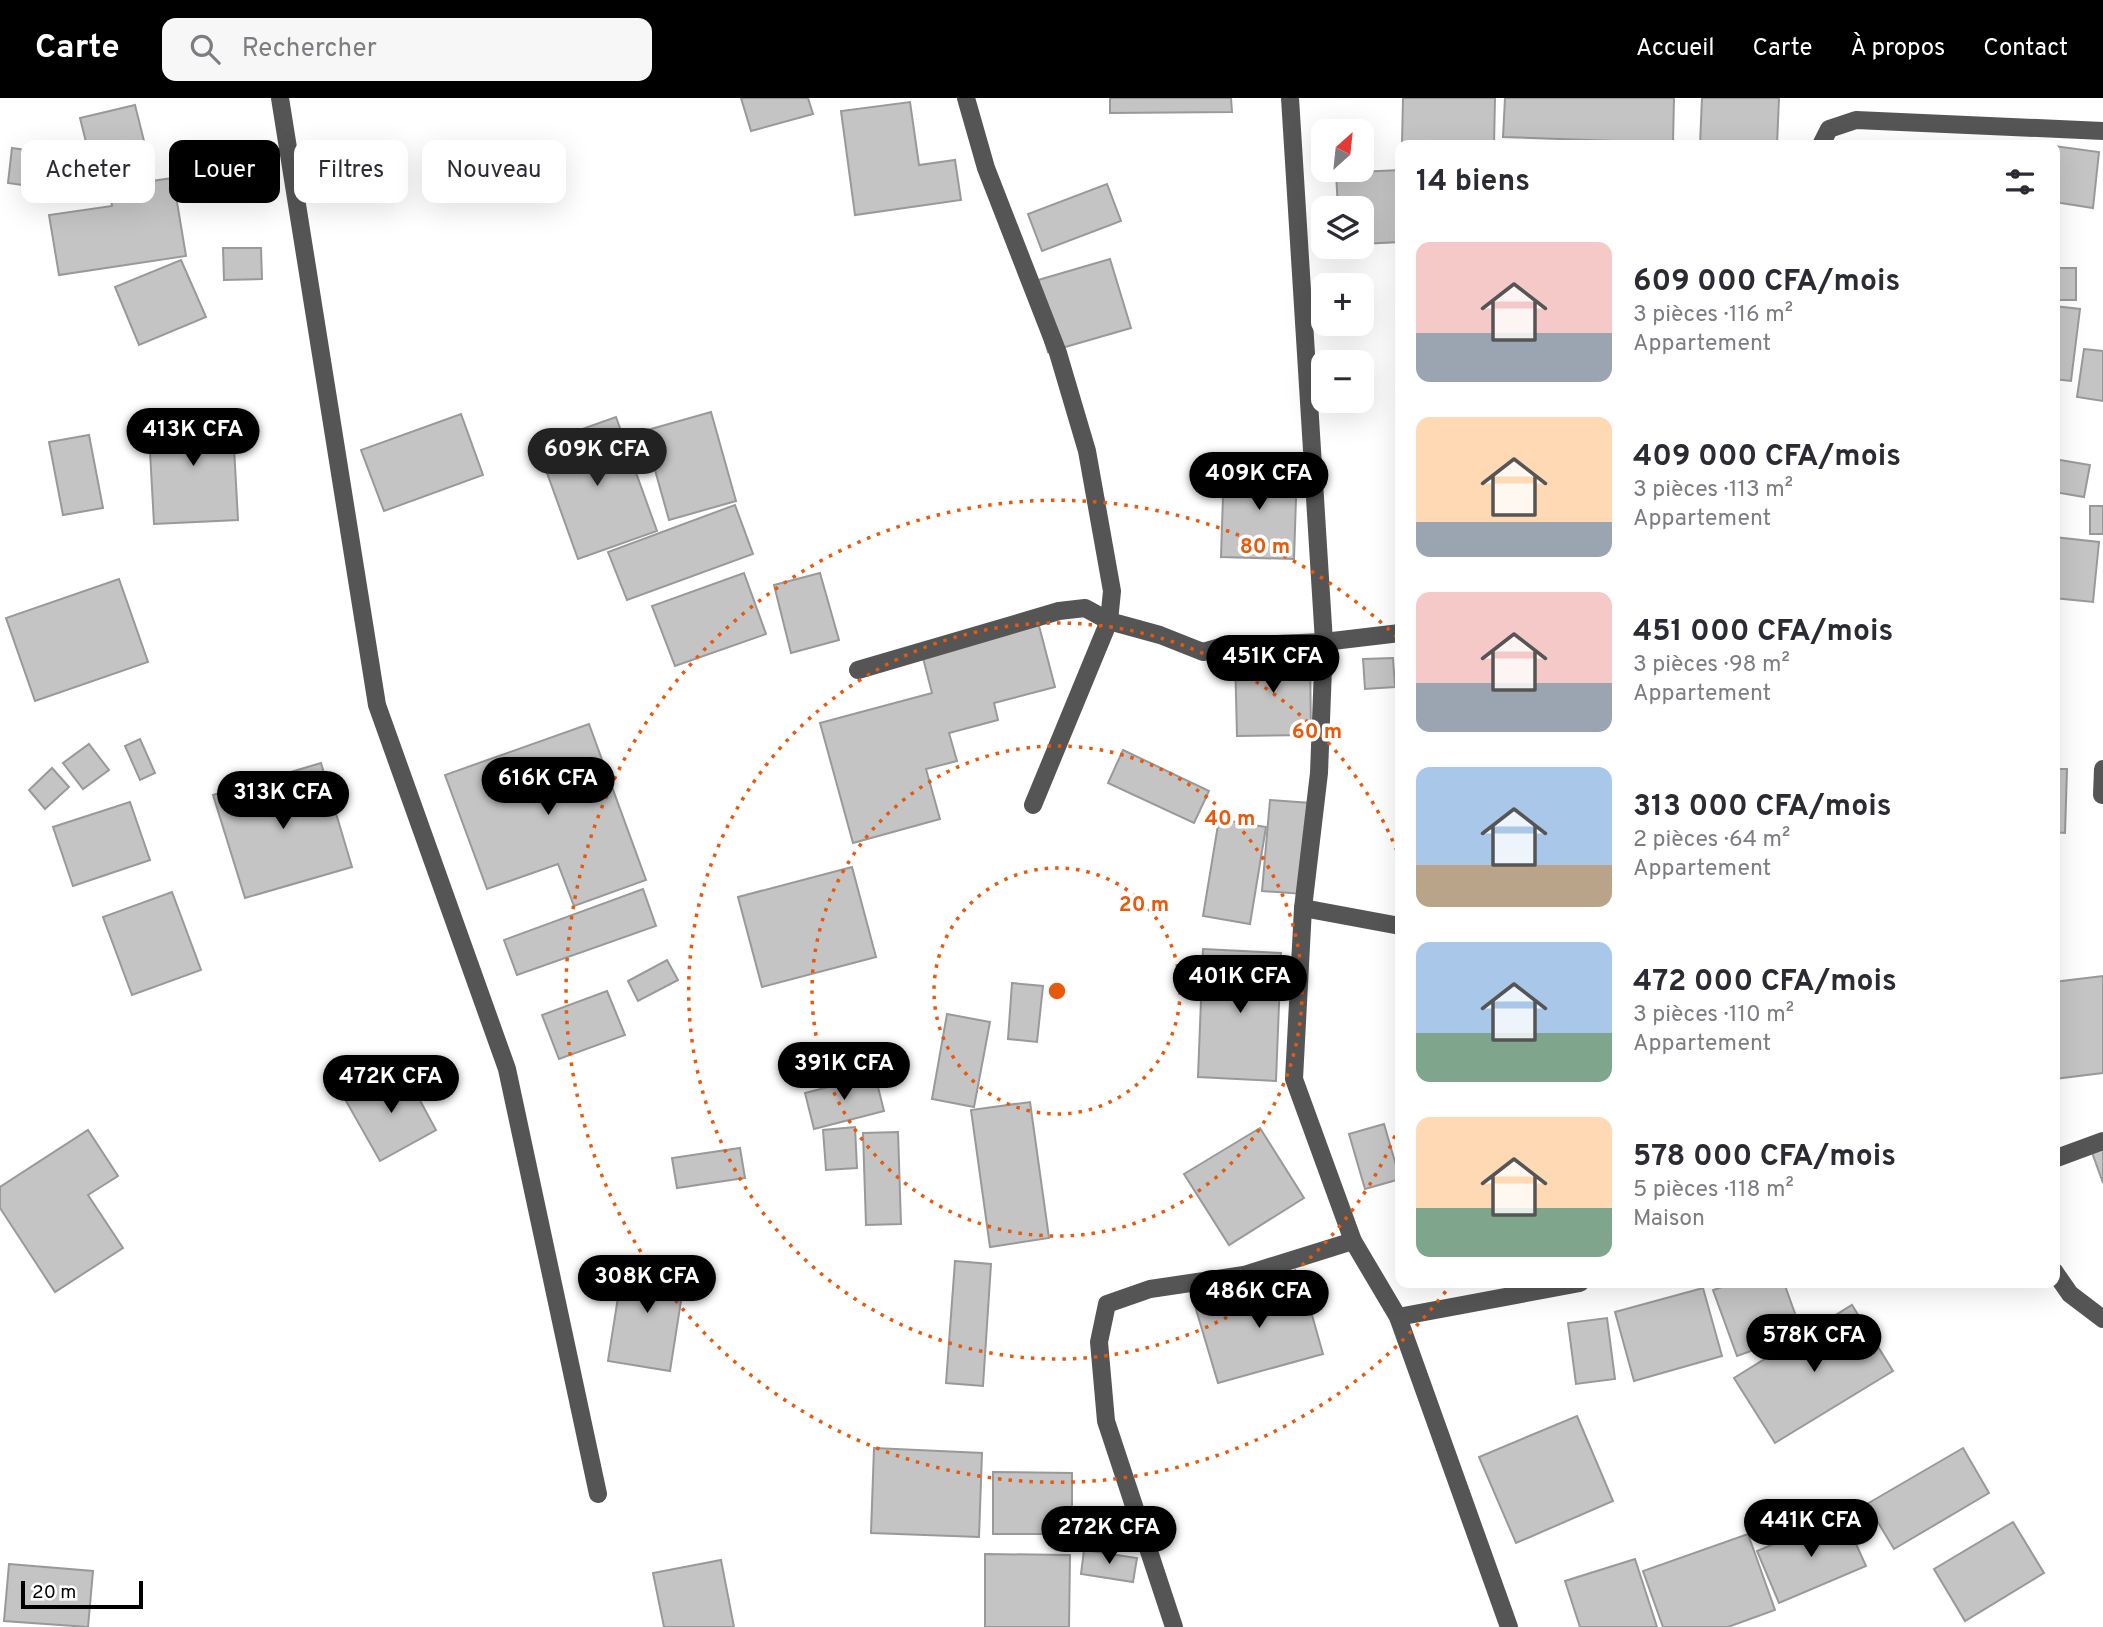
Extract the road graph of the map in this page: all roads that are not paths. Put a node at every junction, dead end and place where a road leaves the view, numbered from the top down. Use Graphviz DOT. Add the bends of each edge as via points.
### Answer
graph roads {
  1 [pos="280,98"];
  2 [pos="965,98"];
  3 [pos="1290,98"];
  4 [pos="2103,131"];
  5 [pos="1824,140"];
  6 [pos="1109,621"];
  7 [pos="1395,634"];
  8 [pos="1324,642"];
  9 [pos="858,670"];
  10 [pos="2103,769"];
  11 [pos="2102,795"];
  12 [pos="1033,805"];
  13 [pos="1303,908"];
  14 [pos="1395,925"];
  15 [pos="2103,1141"];
  16 [pos="2060,1158"];
  17 [pos="1353,1241"];
  18 [pos="2060,1279"];
  19 [pos="1553,1288"];
  20 [pos="1398,1317"];
  21 [pos="2103,1319"];
  22 [pos="598,1494"];
  23 [pos="1174,1627"];
  24 [pos="1509,1627"];
  1 -- 22 [label="street" via="377,705 507,1069"];
  2 -- 6 [label="street" via="986,168 1058,353 1087,451 1112,591"];
  3 -- 8 [label="street"];
  4 -- 5 [label="street" via="1856,120 1829,129"];
  6 -- 8 [label="street" via="1203,652 1224,646"];
  6 -- 9 [label="street" via="1085,608 1059,611"];
  6 -- 12 [label="street"];
  7 -- 8 [label="street"];
  8 -- 13 [label="street" via="1319,773"];
  10 -- 11 [label="street"];
  13 -- 14 [label="street"];
  13 -- 17 [label="street" via="1294,1079"];
  15 -- 16 [label="street"];
  17 -- 20 [label="street"];
  17 -- 23 [label="street" via="1244,1275 1150,1289 1108,1304 1099,1342 1106,1421"];
  18 -- 21 [label="street" via="2070,1294"];
  19 -- 20 [label="street"];
  20 -- 24 [label="street"];
}
